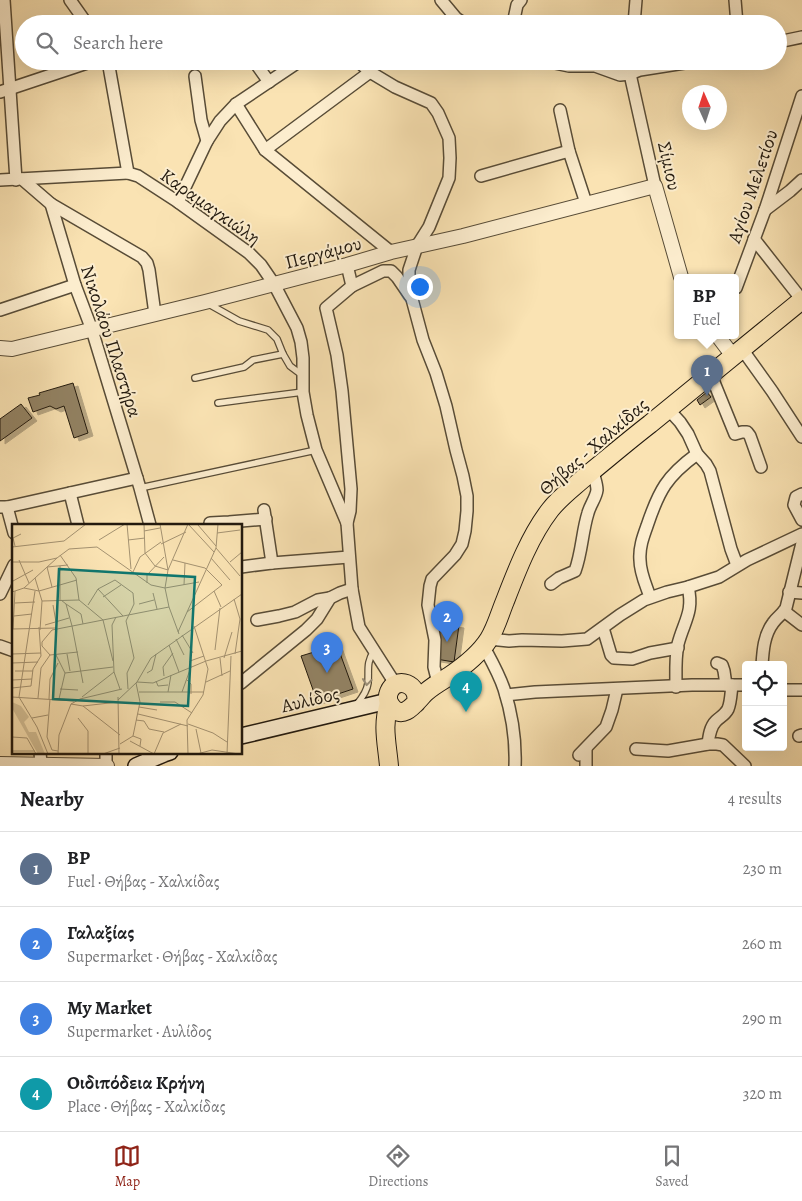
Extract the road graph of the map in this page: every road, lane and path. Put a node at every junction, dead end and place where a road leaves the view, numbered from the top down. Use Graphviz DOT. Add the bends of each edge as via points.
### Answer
graph roads {
  1 [pos="4,0"];
  2 [pos="70,0"];
  3 [pos="441,0"];
  4 [pos="521,0"];
  5 [pos="636,0"];
  6 [pos="735,0"];
  7 [pos="81,15"];
  8 [pos="454,15"];
  9 [pos="515,15"];
  10 [pos="635,15"];
  11 [pos="736,15"];
  12 [pos="802,37"];
  13 [pos="787,40"];
  14 [pos="67,70"];
  15 [pos="110,70"];
  16 [pos="260,70"];
  17 [pos="287,70"];
  18 [pos="606,70"];
  19 [pos="630,70"];
  20 [pos="640,70"];
  21 [pos="370,72"];
  22 [pos="630,74"];
  23 [pos="194,76"];
  24 [pos="269,82"];
  25 [pos="5,91"];
  26 [pos="802,96"];
  27 [pos="236,104"];
  28 [pos="560,110"];
  29 [pos="207,141"];
  30 [pos="265,150"];
  31 [pos="569,151"];
  32 [pos="128,173"];
  33 [pos="481,176"];
  34 [pos="19,179"];
  35 [pos="0,180"];
  36 [pos="802,180"];
  37 [pos="654,186"];
  38 [pos="178,202"];
  39 [pos="586,203"];
  40 [pos="51,204"];
  41 [pos="765,210"];
  42 [pos="754,239"];
  43 [pos="417,246"];
  44 [pos="391,252"];
  45 [pos="347,265"];
  46 [pos="680,274"];
  47 [pos="739,280"];
  48 [pos="274,284"];
  49 [pos="74,285"];
  50 [pos="352,286"];
  51 [pos="412,299"];
  52 [pos="802,300"];
  53 [pos="205,302"];
  54 [pos="0,310"];
  55 [pos="155,314"];
  56 [pos="92,330"];
  57 [pos="722,339"];
  58 [pos="4,350"];
  59 [pos="737,352"];
  60 [pos="283,354"];
  61 [pos="302,375"];
  62 [pos="195,378"];
  63 [pos="708,380"];
  64 [pos="303,392"];
  65 [pos="218,403"];
  66 [pos="668,409"];
  67 [pos="802,437"];
  68 [pos="316,450"];
  69 [pos="697,454"];
  70 [pos="761,467"];
  71 [pos="593,471"];
  72 [pos="138,483"];
  73 [pos="70,493"];
  74 [pos="802,494"];
  75 [pos="4,507"];
  76 [pos="802,520"];
  77 [pos="210,523"];
  78 [pos="347,523"];
  79 [pos="78,524"];
  80 [pos="150,524"];
  81 [pos="12,528"];
  82 [pos="802,534"];
  83 [pos="802,543"];
  84 [pos="349,557"];
  85 [pos="272,563"];
  86 [pos="737,566"];
  87 [pos="242,567"];
  88 [pos="12,568"];
  89 [pos="551,584"];
  90 [pos="688,587"];
  91 [pos="352,589"];
  92 [pos="789,592"];
  93 [pos="802,593"];
  94 [pos="0,594"];
  95 [pos="650,597"];
  96 [pos="330,598"];
  97 [pos="784,611"];
  98 [pos="257,620"];
  99 [pos="802,625"];
  100 [pos="603,628"];
  101 [pos="487,643"];
  102 [pos="0,646"];
  103 [pos="678,648"];
  104 [pos="12,651"];
  105 [pos="374,651"];
  106 [pos="762,661"];
  107 [pos="717,663"];
  108 [pos="242,682"];
  109 [pos="439,682"];
  110 [pos="729,685"];
  111 [pos="742,685"];
  112 [pos="676,687"];
  113 [pos="618,688"];
  114 [pos="787,690"];
  115 [pos="802,690"];
  116 [pos="395,693"];
  117 [pos="506,695"];
  118 [pos="411,707"];
  119 [pos="351,710"];
  120 [pos="242,736"];
  121 [pos="708,744"];
  122 [pos="636,749"];
  123 [pos="164,754"];
  124 [pos="40,758"];
  125 [pos="385,761"];
  126 [pos="0,764"];
  127 [pos="107,766"];
  128 [pos="136,766"];
  129 [pos="515,766"];
  130 [pos="586,766"];
  131 [pos="745,766"];
  1 -- 25 [label="street"];
  2 -- 7 [label="street"];
  3 -- 8 [label="street"];
  4 -- 9 [label="street" via="516,5"];
  5 -- 10 [label="street"];
  6 -- 11 [label="street"];
  12 -- 13 [label="street"];
  14 -- 25 [label="street"];
  15 -- 32 [label="street"];
  16 -- 24 [label="street"];
  17 -- 24 [label="street"];
  18 -- 22 [label="street" via="620,75"];
  19 -- 22 [label="street, Σίμιου"];
  20 -- 22 [label="street"];
  21 -- 30 [label="street"];
  21 -- 43 [label="street" via="431,103 449,138 449,178 429,227"];
  22 -- 37 [label="street, Σίμιου"];
  23 -- 29 [label="street"];
  24 -- 27 [label="street"];
  25 -- 34 [label="street"];
  26 -- 41 [label="street, Αγίου Μελετίου"];
  27 -- 29 [label="street"];
  27 -- 30 [label="street"];
  28 -- 31 [label="street"];
  29 -- 38 [label="street"];
  30 -- 44 [label="street"];
  31 -- 33 [label="street"];
  31 -- 39 [label="street"];
  32 -- 34 [label="street"];
  32 -- 38 [label="street, Καραμαγκιώλη"];
  34 -- 35 [label="street"];
  34 -- 40 [label="street"];
  36 -- 41 [label="street"];
  37 -- 39 [label="street, Περγάμου"];
  37 -- 46 [label="street, Σίμιου"];
  38 -- 48 [label="street, Καραμαγκιώλη" via="249,253"];
  39 -- 43 [label="street, Περγάμου"];
  40 -- 49 [label="street, Νικολάου Πλαστήρα"];
  40 -- 55 [label="street" via="142,257 149,270"];
  41 -- 42 [label="street, Αγίου Μελετίου"];
  42 -- 47 [label="street, Αγίου Μελετίου"];
  42 -- 52 [label="street"];
  43 -- 44 [label="street, Περγάμου"];
  43 -- 51 [label="street" via="409,270"];
  44 -- 45 [label="street, Περγάμου"];
  45 -- 48 [label="street, Περγάμου"];
  45 -- 50 [label="street"];
  48 -- 53 [label="street, Περγάμου"];
  48 -- 61 [label="street, Καραμαγκιώλη" via="297,328 302,350"];
  49 -- 54 [label="street"];
  49 -- 56 [label="street, Νικολάου Πλαστήρα"];
  50 -- 51 [label="street" via="384,271 391,271"];
  50 -- 78 [label="street" via="326,308 337,354 343,401 350,489"];
  51 -- 109 [label="street" via="446,406 467,496 462,544 432,579 430,586 428,605 434,640 434,667"];
  52 -- 59 [label="main road, Θήβας - Χαλκίδας"];
  53 -- 55 [label="street, Περγάμου"];
  53 -- 60 [label="lane" via="239,321 268,330 277,339"];
  55 -- 56 [label="street, Περγάμου"];
  56 -- 58 [label="street, Περγάμου"];
  56 -- 72 [label="street, Νικολάου Πλαστήρα"];
  57 -- 59 [label="street"];
  59 -- 63 [label="main road, Θήβας - Χαλκίδας"];
  59 -- 67 [label="street" via="772,391"];
  60 -- 61 [label="lane" via="290,366"];
  60 -- 62 [label="lane"];
  61 -- 64 [label="street, Καραμαγκιώλη"];
  63 -- 66 [label="main road, Θήβας - Χαλκίδας" via="691,396"];
  63 -- 70 [label="street" via="735,434 747,432 750,436"];
  64 -- 65 [label="lane"];
  64 -- 68 [label="street, Καραμαγκιώλη"];
  66 -- 69 [label="street" via="688,434"];
  66 -- 71 [label="main road, Θήβας - Χαλκίδας"];
  68 -- 72 [label="lane"];
  68 -- 78 [label="street, Καραμαγκιώλη"];
  69 -- 86 [label="street" via="712,476"];
  69 -- 95 [label="street" via="672,475 661,490 642,540 640,566"];
  71 -- 89 [label="street" via="597,493 588,514 575,571"];
  71 -- 101 [label="main road, Θήβας - Χαλκίδας" via="564,495 541,524"];
  72 -- 73 [label="street"];
  72 -- 80 [label="street, Νικολάου Πλαστήρα"];
  73 -- 75 [label="street"];
  73 -- 79 [label="street"];
  74 -- 76 [label="street" via="796,497 794,505"];
  75 -- 81 [label="street"];
  77 -- 85 [label="street" via="265,515"];
  78 -- 84 [label="street"];
  82 -- 86 [label="street"];
  83 -- 92 [label="street"];
  84 -- 85 [label="street"];
  84 -- 91 [label="street"];
  85 -- 87 [label="street"];
  86 -- 90 [label="street"];
  88 -- 94 [label="street"];
  90 -- 95 [label="street"];
  90 -- 103 [label="street" via="691,608"];
  91 -- 96 [label="street"];
  91 -- 105 [label="street" via="359,627"];
  92 -- 93 [label="street"];
  92 -- 97 [label="street"];
  95 -- 100 [label="street"];
  96 -- 98 [label="street" via="318,600 295,612"];
  96 -- 108 [label="street" via="318,619"];
  97 -- 99 [label="street"];
  97 -- 106 [label="street" via="768,631"];
  100 -- 101 [label="street" via="578,641"];
  100 -- 103 [label="street" via="614,658 632,659"];
  101 -- 109 [label="main road, Θήβας - Χαλκίδας" via="463,667"];
  101 -- 117 [label="street"];
  102 -- 104 [label="street"];
  103 -- 112 [label="street"];
  105 -- 116 [label="street"];
  105 -- 119 [label="lane, one-way" via="368,665 366,693"];
  107 -- 110 [label="street" via="722,665"];
  109 -- 116 [label="main road, Θήβας - Χαλκίδας"];
  109 -- 118 [label="main road, Θήβας - Χαλκίδας"];
  110 -- 111 [label="street"];
  110 -- 112 [label="street"];
  110 -- 121 [label="street" via="728,707 712,727"];
  112 -- 113 [label="street"];
  113 -- 117 [label="street"];
  113 -- 130 [label="street" via="606,727 582,752"];
  114 -- 115 [label="street"];
  116 -- 118 [label="main road" via="391,706 398,711"];
  116 -- 118 [label="main road" via="415,690"];
  116 -- 119 [label="main road, Αυλίδος"];
  116 -- 125 [label="main road" via="386,712"];
  117 -- 129 [label="street" via="514,737"];
  118 -- 125 [label="main road, Θήβας - Χαλκίδας" via="393,731"];
  119 -- 120 [label="main road, Αυλίδος"];
  121 -- 122 [label="street" via="668,751"];
  121 -- 131 [label="street" via="722,745"];
  123 -- 128 [label="main road"];
  124 -- 126 [label="street"];
  124 -- 127 [label="street"];
}
